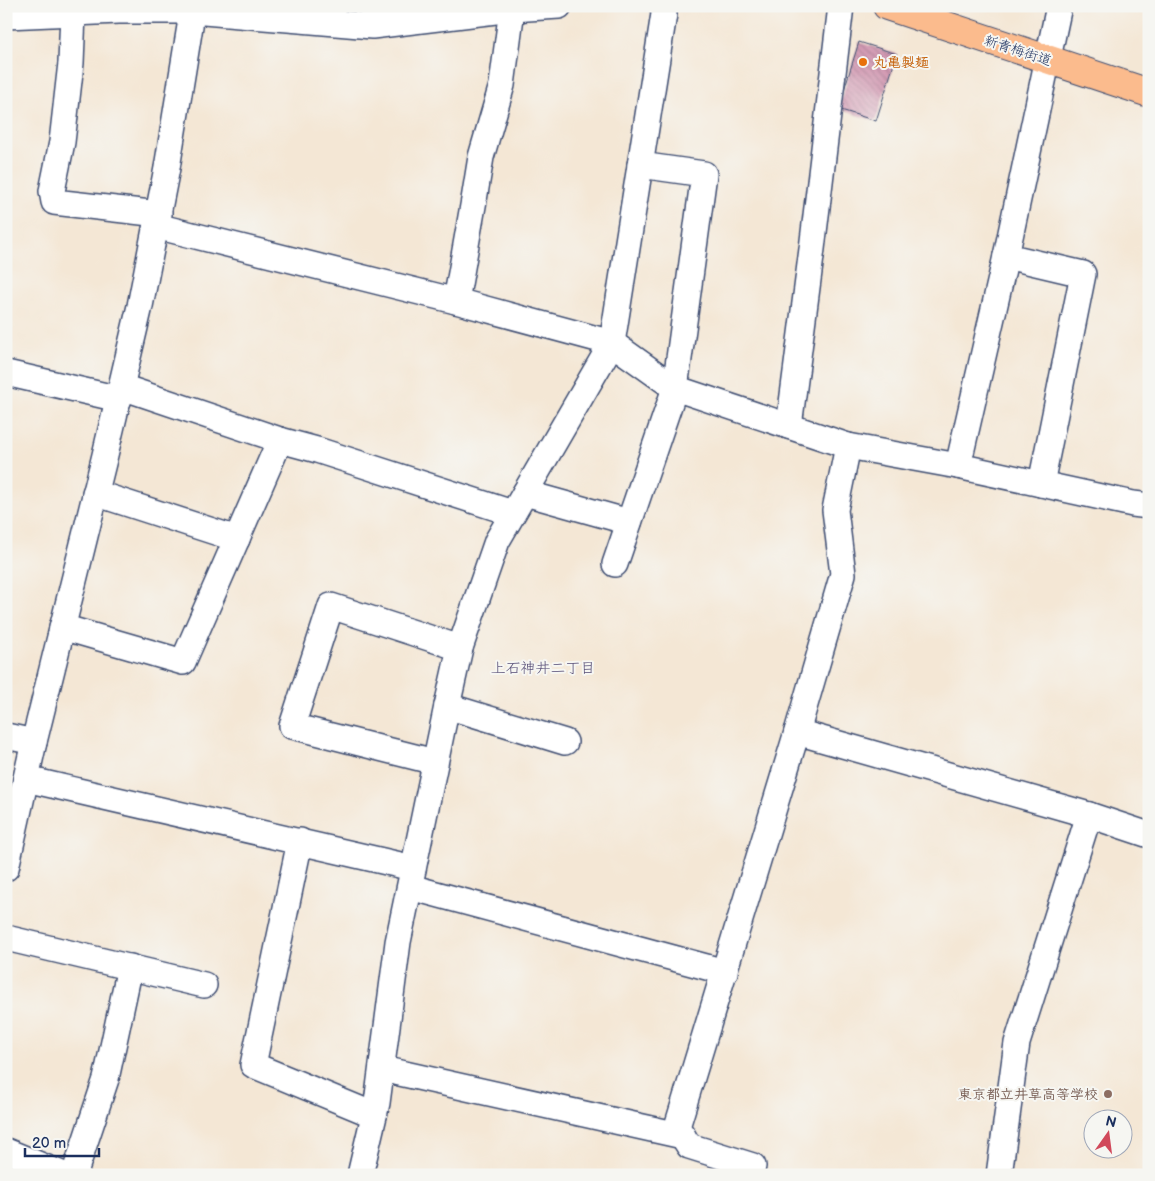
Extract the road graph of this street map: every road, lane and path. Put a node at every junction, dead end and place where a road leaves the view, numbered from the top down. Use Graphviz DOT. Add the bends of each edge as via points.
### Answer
graph roads {
  1 [pos="559,6"];
  2 [pos="663,6"];
  3 [pos="840,6"];
  4 [pos="888,6"];
  5 [pos="1059,6"];
  6 [pos="186,9"];
  7 [pos="512,9"];
  8 [pos="73,13"];
  9 [pos="6,16"];
  10 [pos="1047,59"];
  11 [pos="1149,93"];
  12 [pos="640,165"];
  13 [pos="157,220"];
  14 [pos="1006,256"];
  15 [pos="456,301"];
  16 [pos="612,343"];
  17 [pos="6,373"];
  18 [pos="675,388"];
  19 [pos="120,393"];
  20 [pos="789,426"];
  21 [pos="280,440"];
  22 [pos="848,446"];
  23 [pos="958,466"];
  24 [pos="1041,484"];
  25 [pos="96,494"];
  26 [pos="519,503"];
  27 [pos="1149,506"];
  28 [pos="629,522"];
  29 [pos="237,539"];
  30 [pos="615,564"];
  31 [pos="62,628"];
  32 [pos="460,648"];
  33 [pos="447,706"];
  34 [pos="797,732"];
  35 [pos="6,736"];
  36 [pos="34,742"];
  37 [pos="565,742"];
  38 [pos="435,762"];
  39 [pos="26,779"];
  40 [pos="1089,815"];
  41 [pos="1149,835"];
  42 [pos="300,842"];
  43 [pos="6,868"];
  44 [pos="412,877"];
  45 [pos="6,938"];
  46 [pos="130,967"];
  47 [pos="724,972"];
  48 [pos="204,985"];
  49 [pos="382,1069"];
  50 [pos="374,1115"];
  51 [pos="683,1136"];
  52 [pos="6,1151"];
  53 [pos="64,1175"];
  54 [pos="74,1175"];
  55 [pos="360,1175"];
  56 [pos="751,1175"];
  57 [pos="1000,1175"];
  1 -- 7 [label="street"];
  2 -- 12 [label="street"];
  3 -- 20 [label="street"];
  4 -- 10 [label="main road, 新青梅街道"];
  5 -- 10 [label="street"];
  6 -- 7 [label="street" via="372,26"];
  6 -- 8 [label="street"];
  6 -- 13 [label="street" via="190,26"];
  7 -- 15 [label="street" via="502,85 481,157"];
  8 -- 9 [label="street"];
  8 -- 13 [label="street" via="62,142 52,191 54,202"];
  10 -- 11 [label="main road, 新青梅街道"];
  10 -- 14 [label="street"];
  12 -- 16 [label="street"];
  12 -- 18 [label="street" via="704,174"];
  13 -- 15 [label="street"];
  13 -- 19 [label="street"];
  14 -- 23 [label="street"];
  14 -- 24 [label="street" via="1083,274"];
  15 -- 16 [label="street"];
  16 -- 18 [label="street"];
  16 -- 26 [label="street"];
  17 -- 19 [label="street"];
  18 -- 20 [label="street"];
  18 -- 28 [label="street"];
  19 -- 21 [label="street"];
  19 -- 25 [label="street"];
  20 -- 22 [label="street"];
  21 -- 26 [label="street"];
  21 -- 29 [label="street"];
  22 -- 23 [label="street"];
  22 -- 34 [label="street" via="836,510 842,574"];
  23 -- 24 [label="street"];
  24 -- 27 [label="street"];
  25 -- 29 [label="street"];
  25 -- 31 [label="street"];
  26 -- 28 [label="street"];
  26 -- 32 [label="street" via="497,541"];
  28 -- 30 [label="street"];
  29 -- 31 [label="street" via="184,662"];
  31 -- 36 [label="street"];
  32 -- 33 [label="street"];
  32 -- 38 [label="street" via="331,606 292,726"];
  33 -- 37 [label="street"];
  33 -- 38 [label="street"];
  34 -- 40 [label="street"];
  34 -- 47 [label="street"];
  35 -- 36 [label="street"];
  36 -- 39 [label="street"];
  38 -- 44 [label="street"];
  39 -- 42 [label="street"];
  39 -- 43 [label="street"];
  40 -- 41 [label="street"];
  40 -- 57 [label="street" via="1017,1043"];
  42 -- 44 [label="street"];
  42 -- 50 [label="street" via="253,1065"];
  44 -- 47 [label="street"];
  44 -- 49 [label="street" via="398,942"];
  45 -- 46 [label="street"];
  46 -- 48 [label="street"];
  46 -- 54 [label="street" via="106,1079"];
  47 -- 51 [label="street" via="677,1127"];
  49 -- 50 [label="street"];
  49 -- 51 [label="street"];
  50 -- 55 [label="street"];
  51 -- 56 [label="street" via="689,1146 753,1166"];
  52 -- 53 [label="street"];
}
